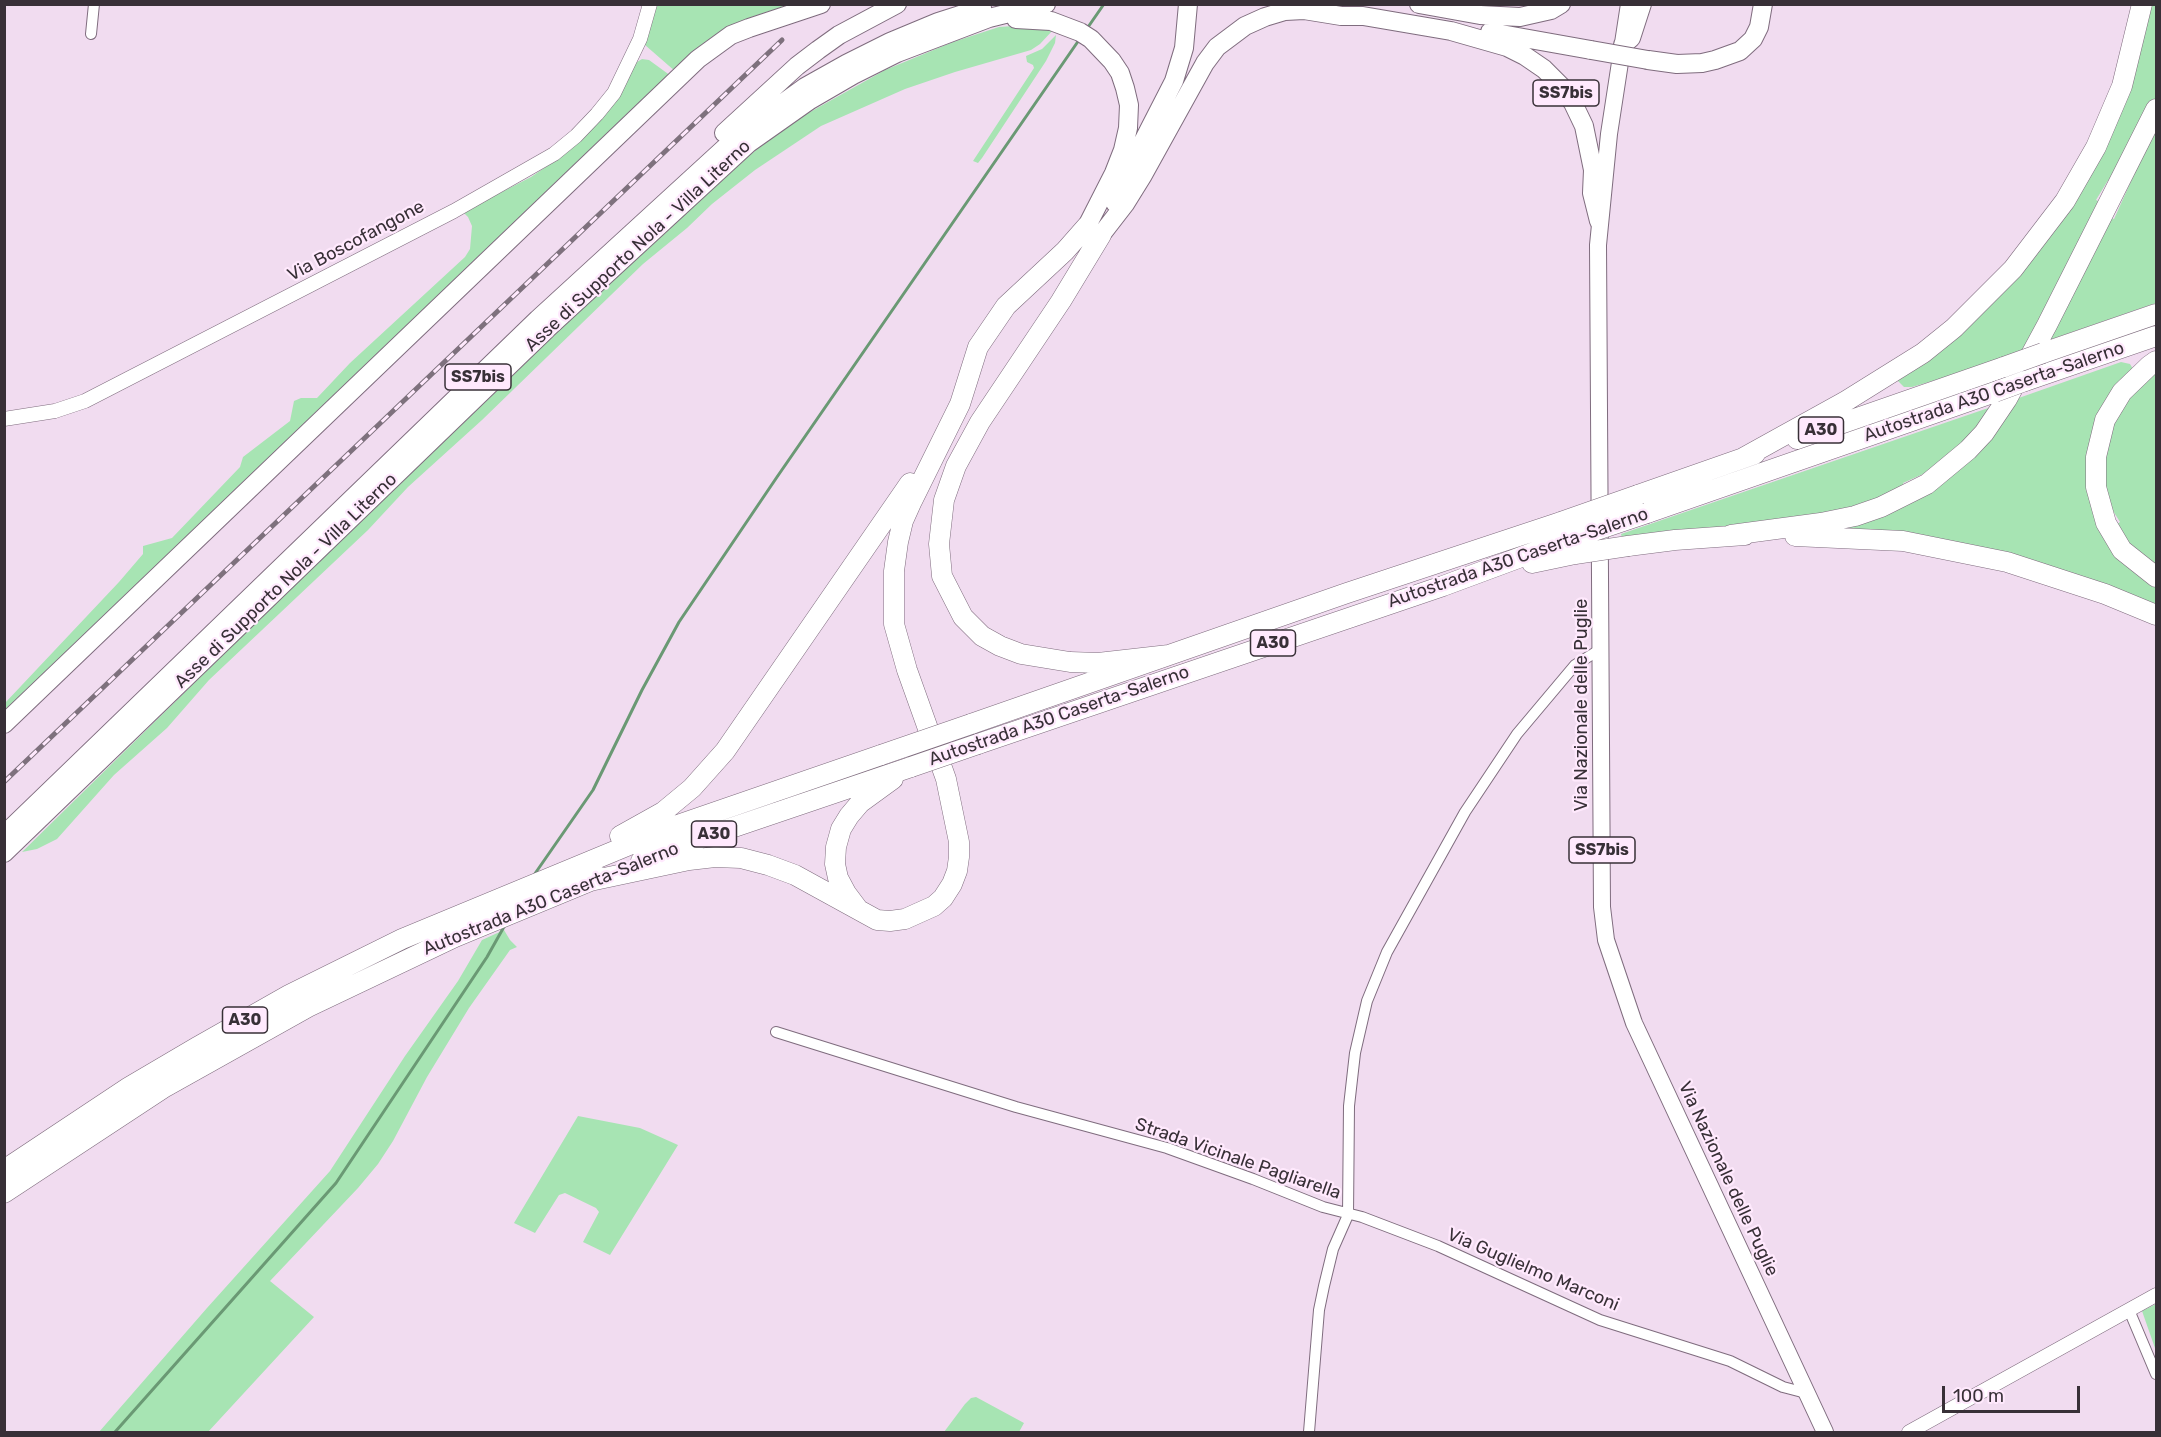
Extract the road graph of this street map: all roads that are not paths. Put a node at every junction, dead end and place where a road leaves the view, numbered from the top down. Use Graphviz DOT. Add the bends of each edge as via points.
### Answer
graph roads {
  1 [pos="94,4"];
  2 [pos="650,4"];
  3 [pos="821,4"];
  4 [pos="897,4"];
  5 [pos="995,4"];
  6 [pos="1188,4"];
  7 [pos="1312,4"];
  8 [pos="1419,4"];
  9 [pos="1561,4"];
  10 [pos="1629,4"];
  11 [pos="1642,4"];
  12 [pos="1763,4"];
  13 [pos="2142,4"];
  14 [pos="1361,10"];
  15 [pos="1049,13"];
  16 [pos="1451,31"];
  17 [pos="1495,33"];
  18 [pos="91,34"];
  19 [pos="1623,45"];
  20 [pos="2157,109"];
  21 [pos="1599,221"];
  22 [pos="1094,231"];
  23 [pos="593,268"];
  24 [pos="2157,314"];
  25 [pos="2157,336"];
  26 [pos="2157,361"];
  27 [pos="4,419"];
  28 [pos="980,422"];
  29 [pos="941,442"];
  30 [pos="1743,458"];
  31 [pos="923,481"];
  32 [pos="1643,504"];
  33 [pos="1731,535"];
  34 [pos="1568,539"];
  35 [pos="2157,577"];
  36 [pos="2157,615"];
  37 [pos="1601,649"];
  38 [pos="1169,655"];
  39 [pos="4,724"];
  40 [pos="911,767"];
  41 [pos="14,832"];
  42 [pos="4,853"];
  43 [pos="573,862"];
  44 [pos="590,881"];
  45 [pos="861,913"];
  46 [pos="776,1032"];
  47 [pos="4,1170"];
  48 [pos="4,1193"];
  49 [pos="1348,1215"];
  50 [pos="2157,1295"];
  51 [pos="2129,1310"];
  52 [pos="2157,1374"];
  53 [pos="1806,1393"];
  54 [pos="1309,1432"];
  55 [pos="1825,1432"];
  56 [pos="1909,1432"];
  1 -- 18 [label="street"];
  2 -- 27 [label="street, Via Boscofangone" via="640,39 614,93 590,122 554,154 454,211 86,401 55,411"];
  3 -- 39 [label="highway" via="731,35 698,59"];
  4 -- 23 [label="highway" via="839,35 797,66 651,202"];
  5 -- 23 [label="highway, Asse di Supporto Nola - Villa Literno / SS7bis" via="890,42 805,87 740,134"];
  6 -- 22 [label="highway" via="1186,37 1166,98"];
  7 -- 14 [label="highway, SS7bis"];
  8 -- 9 [label="highway" via="1480,15 1520,17"];
  10 -- 19 [label="main road, Via Nazionale delle Puglie / SS7bis"];
  11 -- 19 [label="highway, SS7bis" via="1630,38"];
  12 -- 17 [label="highway, SS7bis, bridge" via="1753,39 1734,54 1695,63 1648,60"];
  13 -- 30 [label="highway" via="2122,87 2096,147 2065,201 2013,269 1923,353"];
  14 -- 16 [label="highway, SS7bis"];
  14 -- 17 [label="highway, SS7bis"];
  14 -- 22 [label="highway" via="1341,16 1285,11 1230,36 1205,63 1125,204"];
  15 -- 22 [label="highway, Asse di Supporto Nola - Villa Literno" via="1104,51 1120,73 1129,105 1128,128"];
  15 -- 41 [label="highway, Asse di Supporto Nola - Villa Literno / SS7bis" via="963,27 897,53 777,122 727,162 546,329"];
  16 -- 17 [label="highway, SS7bis"];
  16 -- 21 [label="highway, SS7bis" via="1526,56 1561,86 1584,126"];
  19 -- 21 [label="main road, Via Nazionale delle Puglie / SS7bis"];
  20 -- 33 [label="highway" via="2007,399 1968,450 1928,483 1881,507 1821,523"];
  21 -- 37 [label="main road, Via Nazionale delle Puglie / SS7bis"];
  22 -- 28 [label="highway" via="1061,301"];
  22 -- 29 [label="highway" via="1065,251 1006,306 978,347 960,404"];
  23 -- 41 [label="highway, Asse di Supporto Nola - Villa Literno / SS7bis"];
  24 -- 30 [label="highway, Autostrada A30 Caserta-Salerno / A30, bridge"];
  25 -- 32 [label="highway, Autostrada A30 Caserta-Salerno / A30, bridge"];
  26 -- 35 [label="highway" via="2122,392 2104,420 2096,457 2097,487 2106,523 2122,550"];
  28 -- 31 [label="highway" via="949,449"];
  28 -- 38 [label="highway" via="947,491 939,544 942,576 963,617 982,636 1021,654 1098,663"];
  29 -- 31 [label="highway"];
  29 -- 43 [label="highway" via="725,752 663,812"];
  30 -- 32 [label="highway, Autostrada A30 Caserta-Salerno / A30"];
  31 -- 45 [label="highway" via="903,521 898,542 894,624 946,779 959,857 952,884 934,906 890,921"];
  32 -- 34 [label="highway, Autostrada A30 Caserta-Salerno / A30, bridge"];
  33 -- 34 [label="highway, bridge" via="1628,546"];
  33 -- 36 [label="highway" via="1903,541 2007,562"];
  34 -- 38 [label="highway, Autostrada A30 Caserta-Salerno / A30"];
  34 -- 40 [label="highway, Autostrada A30 Caserta-Salerno / A30, bridge"];
  37 -- 49 [label="street, Strada Vicinale Pagliarella" via="1575,665 1517,734 1465,812 1387,952 1367,1001 1355,1053 1349,1106"];
  37 -- 53 [label="main road, Via Nazionale delle Puglie / SS7bis" via="1602,907 1606,940 1634,1023"];
  38 -- 43 [label="highway, Autostrada A30 Caserta-Salerno / A30, bridge"];
  40 -- 44 [label="highway, Autostrada A30 Caserta-Salerno / A30" via="678,846"];
  40 -- 45 [label="highway" via="860,803 841,830 836,855 838,878"];
  41 -- 42 [label="highway, Asse di Supporto Nola - Villa Literno / SS7bis"];
  43 -- 47 [label="highway, Autostrada A30 Caserta-Salerno / A30" via="503,891 289,995 68,1125"];
  44 -- 45 [label="highway" via="689,860 741,858 795,875"];
  44 -- 48 [label="highway, Autostrada A30 Caserta-Salerno / A30" via="455,937 308,1008 165,1087"];
  46 -- 49 [label="street, Strada Vicinale Pagliarella" via="1016,1107 1167,1148"];
  49 -- 53 [label="street, Via Guglielmo Marconi" via="1438,1246 1600,1320 1730,1361 1783,1387"];
  49 -- 54 [label="street" via="1333,1249 1322,1294"];
  50 -- 51 [label="street"];
  51 -- 52 [label="street"];
  51 -- 56 [label="street"];
  53 -- 55 [label="main road, Via Nazionale delle Puglie / SS7bis"];
}
